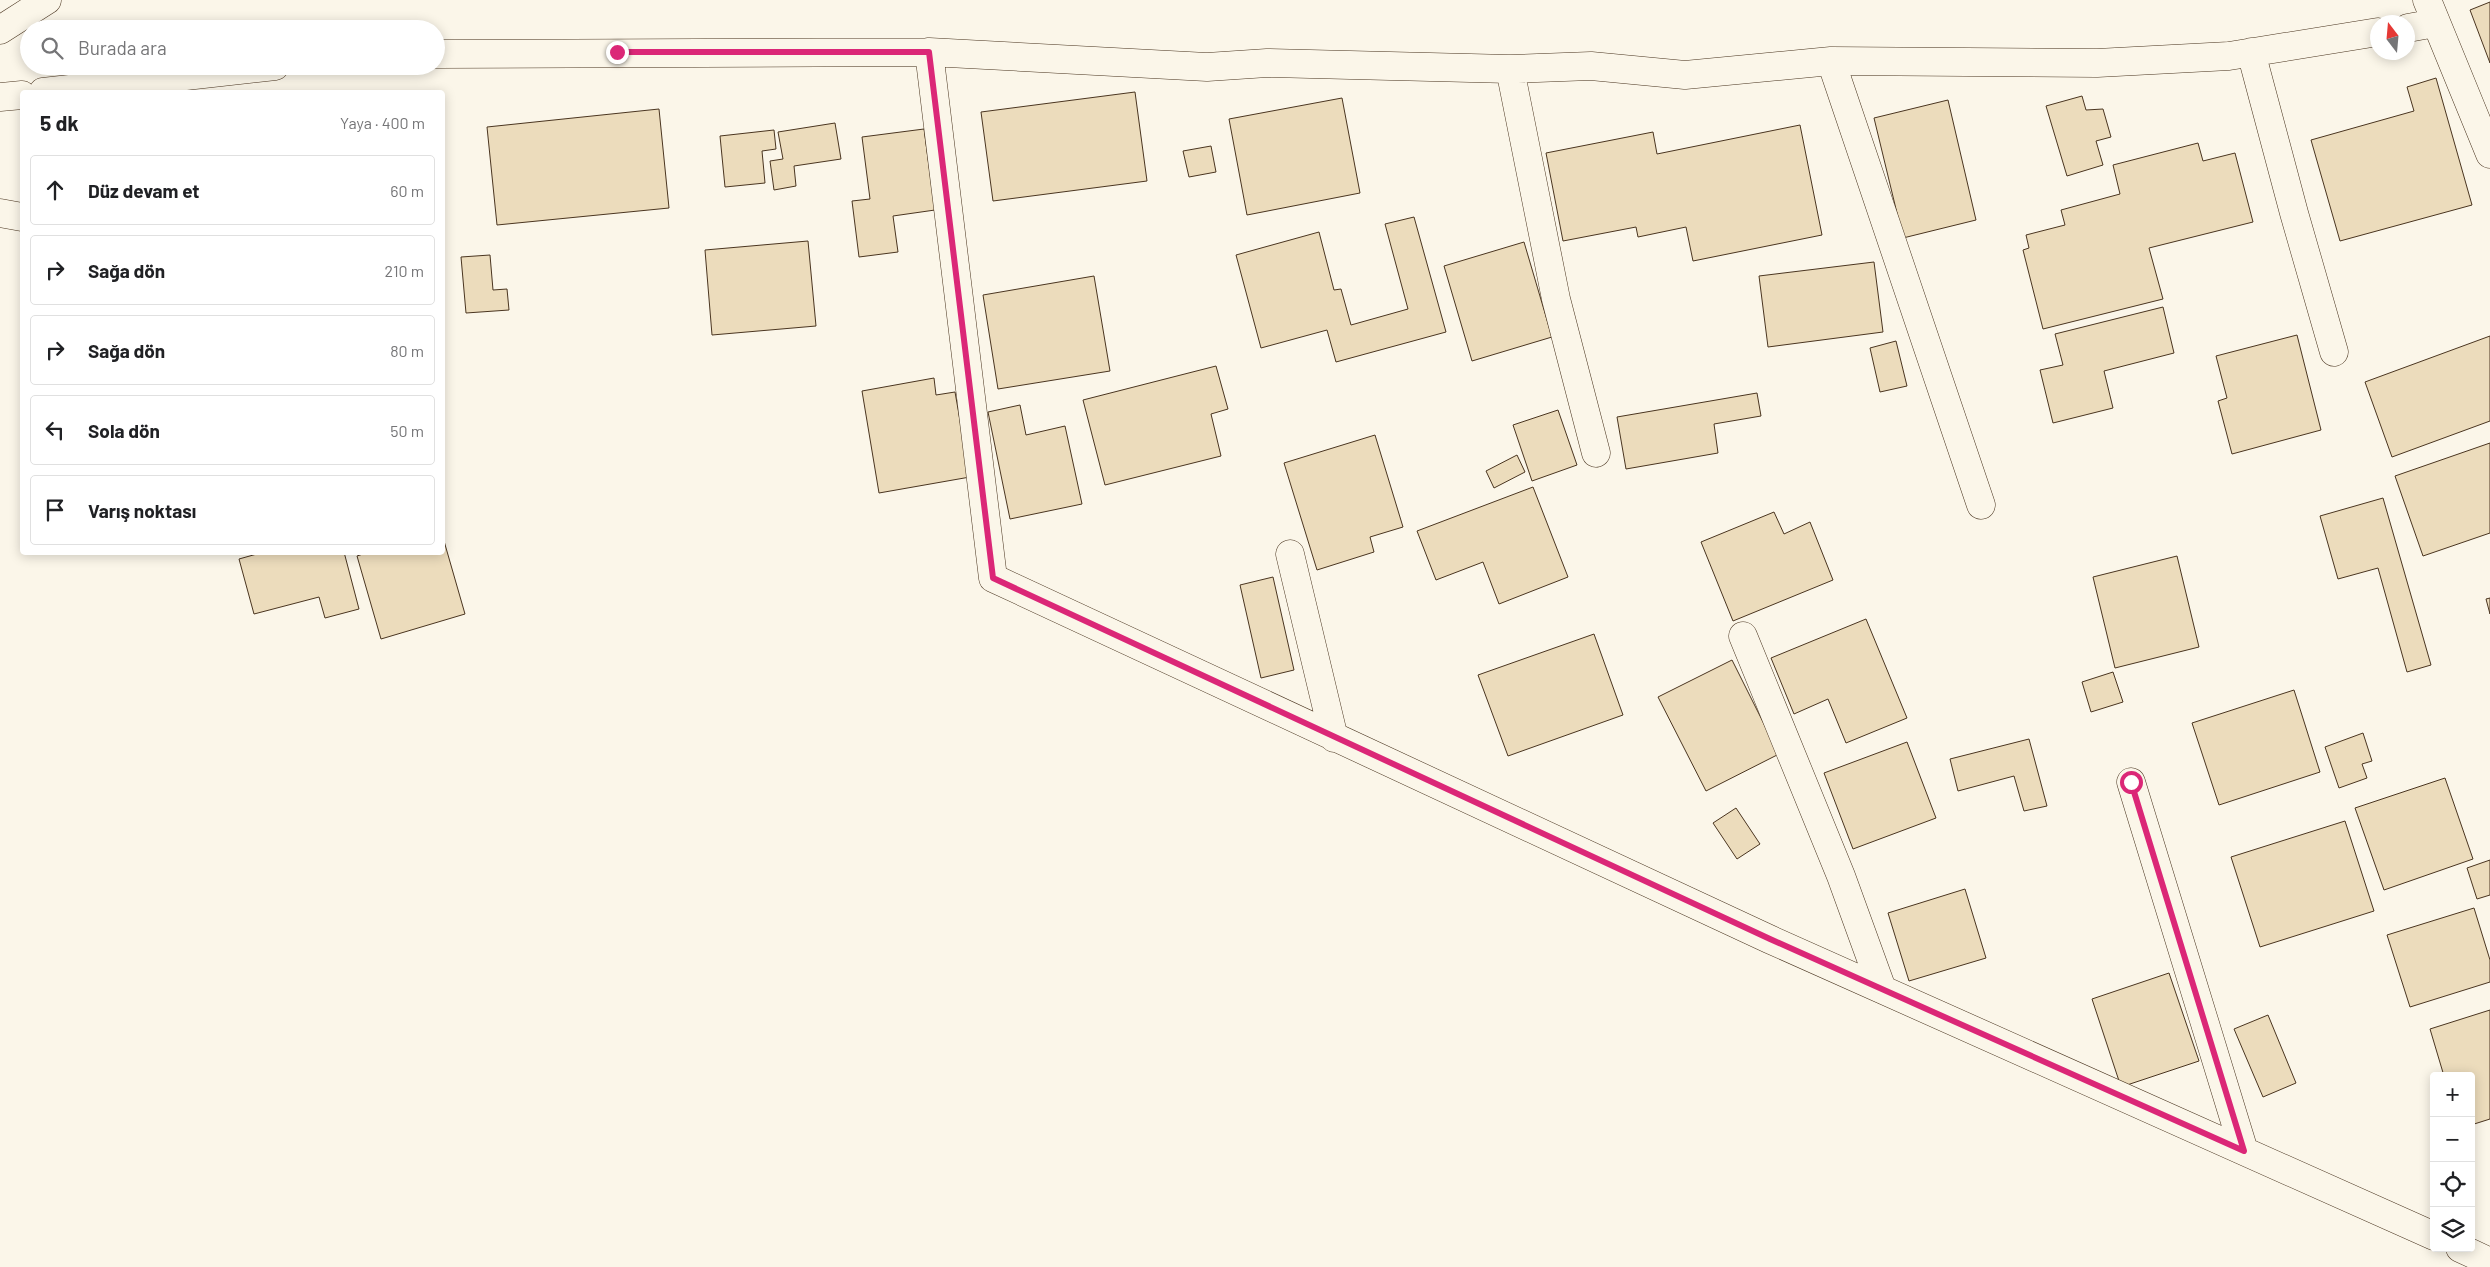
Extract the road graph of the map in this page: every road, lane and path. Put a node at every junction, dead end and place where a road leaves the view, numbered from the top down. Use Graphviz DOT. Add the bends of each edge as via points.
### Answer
graph roads {
  1 [pos="47,0"];
  2 [pos="2431,12"];
  3 [pos="2415,23"];
  4 [pos="0,30"];
  5 [pos="2370,33"];
  6 [pos="929,52"];
  7 [pos="2251,52"];
  8 [pos="445,54"];
  9 [pos="1831,60"];
  10 [pos="1510,69"];
  11 [pos="195,75"];
  12 [pos="61,90"];
  13 [pos="20,95"];
  14 [pos="0,97"];
  15 [pos="2490,154"];
  16 [pos="0,213"];
  17 [pos="20,217"];
  18 [pos="2334,352"];
  19 [pos="1596,453"];
  20 [pos="1980,505"];
  21 [pos="1290,554"];
  22 [pos="1743,636"];
  23 [pos="1334,738"];
  24 [pos="2131,782"];
  25 [pos="1882,989"];
  26 [pos="2244,1151"];
  27 [pos="2430,1234"];
  28 [pos="2469,1252"];
  29 [pos="2490,1262"];
  1 -- 4 [label="street"];
  2 -- 3 [label="street"];
  2 -- 15 [label="street"];
  5 -- 7 [label="street"];
  6 -- 8 [label="street"];
  6 -- 10 [label="street" via="1207,67 1267,62"];
  6 -- 23 [label="street" via="993,578"];
  7 -- 9 [label="street" via="2098,63"];
  7 -- 18 [label="street"];
  9 -- 10 [label="street" via="1685,75 1591,66"];
  9 -- 20 [label="street"];
  10 -- 19 [label="street" via="1556,298"];
  11 -- 12 [label="street"];
  13 -- 14 [label="street"];
  16 -- 17 [label="street"];
  21 -- 23 [label="street"];
  22 -- 25 [label="street" via="1842,876"];
  23 -- 25 [label="street"];
  24 -- 26 [label="street"];
  25 -- 26 [label="street"];
  26 -- 27 [label="street"];
  28 -- 29 [label="street"];
}
